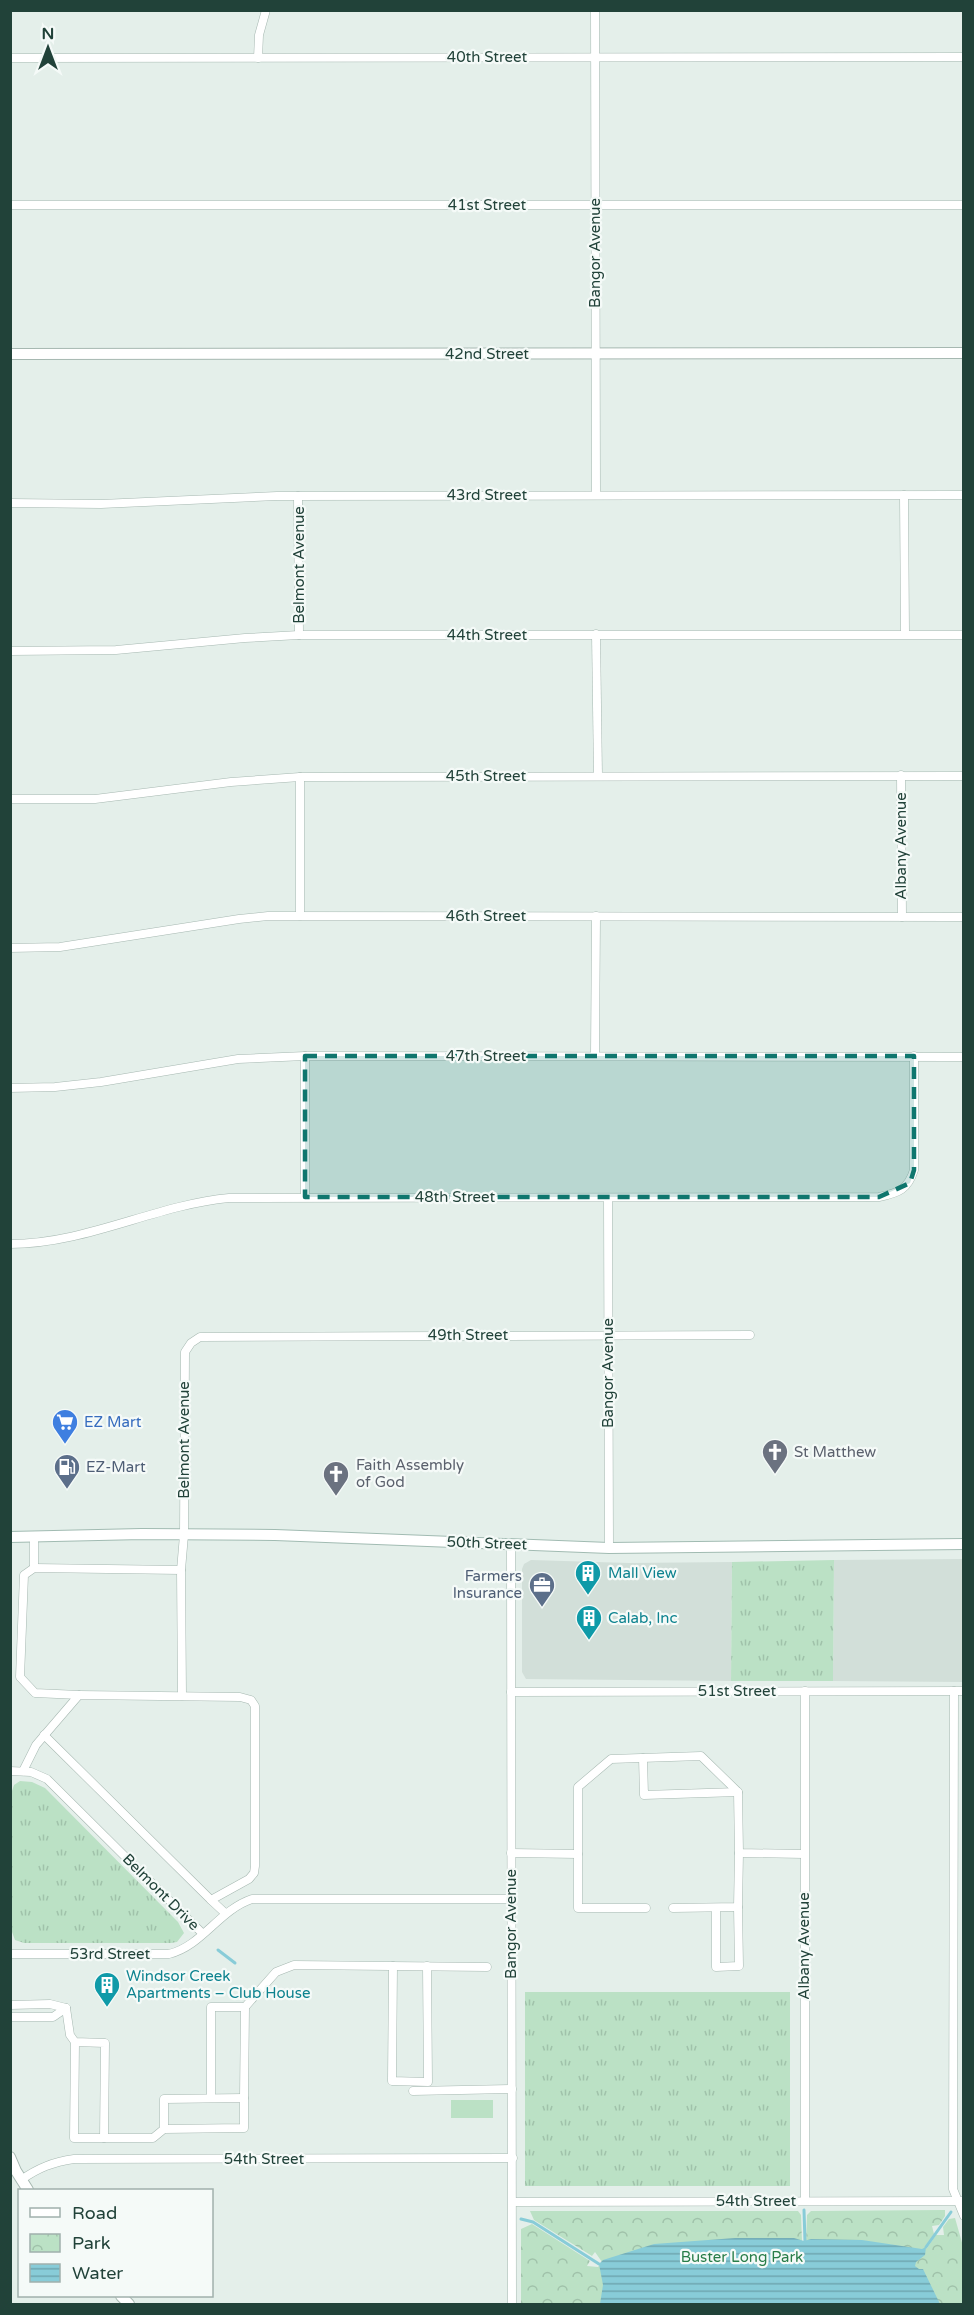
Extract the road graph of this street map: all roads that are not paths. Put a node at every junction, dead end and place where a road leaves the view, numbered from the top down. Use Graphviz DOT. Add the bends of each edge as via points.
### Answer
graph roads {
  1 [pos="266,10"];
  2 [pos="595,10"];
  3 [pos="595,57"];
  4 [pos="963,57"];
  5 [pos="10,58"];
  6 [pos="258,58"];
  7 [pos="595,205"];
  8 [pos="963,205"];
  9 [pos="10,206"];
  10 [pos="963,353"];
  11 [pos="10,354"];
  12 [pos="595,354"];
  13 [pos="596,495"];
  14 [pos="904,495"];
  15 [pos="963,495"];
  16 [pos="298,496"];
  17 [pos="10,503"];
  18 [pos="596,634"];
  19 [pos="905,634"];
  20 [pos="299,635"];
  21 [pos="963,635"];
  22 [pos="10,651"];
  23 [pos="901,775"];
  24 [pos="598,776"];
  25 [pos="963,776"];
  26 [pos="300,777"];
  27 [pos="10,799"];
  28 [pos="300,916"];
  29 [pos="596,916"];
  30 [pos="902,917"];
  31 [pos="963,917"];
  32 [pos="10,948"];
  33 [pos="304,1056"];
  34 [pos="595,1056"];
  35 [pos="914,1056"];
  36 [pos="963,1057"];
  37 [pos="10,1089"];
  38 [pos="305,1197"];
  39 [pos="608,1198"];
  40 [pos="10,1244"];
  41 [pos="608,1335"];
  42 [pos="750,1335"];
  43 [pos="189,1346"];
  44 [pos="184,1535"];
  45 [pos="34,1536"];
  46 [pos="10,1537"];
  47 [pos="511,1544"];
  48 [pos="963,1544"];
  49 [pos="609,1548"];
  50 [pos="34,1568"];
  51 [pos="182,1570"];
  52 [pos="805,1691"];
  53 [pos="954,1691"];
  54 [pos="963,1691"];
  55 [pos="511,1692"];
  56 [pos="79,1695"];
  57 [pos="182,1696"];
  58 [pos="44,1736"];
  59 [pos="643,1758"];
  60 [pos="10,1771"];
  61 [pos="23,1771"];
  62 [pos="738,1792"];
  63 [pos="511,1853"];
  64 [pos="739,1853"];
  65 [pos="578,1854"];
  66 [pos="804,1854"];
  67 [pos="511,1899"];
  68 [pos="211,1900"];
  69 [pos="738,1907"];
  70 [pos="646,1908"];
  71 [pos="673,1908"];
  72 [pos="716,1908"];
  73 [pos="225,1914"];
  74 [pos="202,1933"];
  75 [pos="10,1954"];
  76 [pos="393,1966"];
  77 [pos="427,1966"];
  78 [pos="487,1966"];
  79 [pos="10,2005"];
  80 [pos="244,2007"];
  81 [pos="66,2008"];
  82 [pos="10,2017"];
  83 [pos="75,2042"];
  84 [pos="512,2089"];
  85 [pos="413,2091"];
  86 [pos="211,2098"];
  87 [pos="244,2098"];
  88 [pos="164,2129"];
  89 [pos="104,2138"];
  90 [pos="10,2157"];
  91 [pos="513,2158"];
  92 [pos="21,2180"];
  93 [pos="27,2189"];
  94 [pos="805,2201"];
  95 [pos="961,2201"];
  96 [pos="513,2202"];
  97 [pos="963,2216"];
  98 [pos="512,2304"];
  1 -- 6 [label="street"];
  2 -- 3 [label="street, Bangor Avenue"];
  3 -- 4 [label="street, 40th Street"];
  3 -- 6 [label="street, 40th Street"];
  3 -- 7 [label="street, Bangor Avenue"];
  5 -- 6 [label="street, 40th Street"];
  7 -- 8 [label="street, 41st Street"];
  7 -- 9 [label="street, 41st Street"];
  7 -- 12 [label="street, Bangor Avenue"];
  10 -- 12 [label="street, 42nd Street"];
  11 -- 12 [label="street, 42nd Street"];
  12 -- 13 [label="street, Bangor Avenue"];
  13 -- 14 [label="street, 43rd Street"];
  13 -- 16 [label="street, 43rd Street"];
  14 -- 15 [label="street, 43rd Street"];
  14 -- 19 [label="street"];
  16 -- 17 [label="street, 43rd Street" via="101,504"];
  16 -- 20 [label="street, Belmont Avenue"];
  18 -- 19 [label="street, 44th Street"];
  18 -- 20 [label="street, 44th Street"];
  18 -- 24 [label="street"];
  19 -- 21 [label="street, 44th Street"];
  20 -- 22 [label="street, 44th Street" via="116,650"];
  23 -- 24 [label="street, 45th Street"];
  23 -- 25 [label="street, 45th Street"];
  23 -- 30 [label="street, Albany Avenue"];
  24 -- 26 [label="street, 45th Street"];
  26 -- 27 [label="street, 45th Street" via="94,799"];
  26 -- 28 [label="street"];
  28 -- 29 [label="street, 46th Street"];
  28 -- 32 [label="street, 46th Street" via="239,919 60,947"];
  29 -- 30 [label="street, 46th Street"];
  29 -- 34 [label="street"];
  30 -- 31 [label="street, 46th Street"];
  33 -- 34 [label="street, 47th Street"];
  33 -- 37 [label="street, 47th Street" via="238,1059 55,1088"];
  33 -- 38 [label="street"];
  34 -- 35 [label="street, 47th Street"];
  35 -- 36 [label="street, 47th Street"];
  35 -- 39 [label="street, 48th Street" via="914,1170 910,1183 893,1195"];
  38 -- 39 [label="street, 48th Street"];
  38 -- 40 [label="street, 48th Street" via="208,1200 46,1243"];
  39 -- 41 [label="street, Bangor Avenue"];
  41 -- 42 [label="street, 49th Street"];
  41 -- 43 [label="street, 49th Street" via="200,1336"];
  41 -- 49 [label="street, Bangor Avenue"];
  43 -- 44 [label="street, Belmont Avenue" via="184,1371"];
  44 -- 45 [label="street, 50th Street"];
  44 -- 47 [label="street, 50th Street"];
  44 -- 51 [label="street, Belmont Avenue"];
  45 -- 46 [label="street, 50th Street"];
  45 -- 50 [label="street"];
  47 -- 49 [label="street, 50th Street"];
  47 -- 55 [label="street, Bangor Avenue"];
  48 -- 49 [label="street, 50th Street"];
  50 -- 51 [label="street"];
  50 -- 56 [label="street" via="24,1575 20,1677 35,1693"];
  51 -- 57 [label="street, Belmont Avenue"];
  52 -- 53 [label="street, 51st Street"];
  52 -- 55 [label="street, 51st Street"];
  52 -- 66 [label="street, Albany Avenue"];
  53 -- 54 [label="street, 51st Street"];
  53 -- 95 [label="street" via="953,2189"];
  55 -- 63 [label="street, Bangor Avenue"];
  56 -- 57 [label="street"];
  56 -- 58 [label="street"];
  57 -- 68 [label="street" via="240,1696 251,1700 255,1707 254,1873"];
  58 -- 61 [label="street"];
  58 -- 68 [label="street"];
  59 -- 62 [label="street" via="701,1756"];
  59 -- 62 [label="street" via="644,1795"];
  59 -- 65 [label="street" via="611,1759 578,1787"];
  60 -- 61 [label="street, Belmont Drive"];
  61 -- 74 [label="street, Belmont Drive" via="47,1779"];
  62 -- 64 [label="street"];
  63 -- 65 [label="street"];
  63 -- 67 [label="street, Bangor Avenue"];
  64 -- 66 [label="street"];
  64 -- 69 [label="street"];
  65 -- 70 [label="street" via="578,1908"];
  66 -- 94 [label="street, Albany Avenue"];
  67 -- 73 [label="street, Belmont Drive" via="269,1898 238,1904"];
  67 -- 84 [label="street, Bangor Avenue"];
  68 -- 73 [label="street"];
  69 -- 72 [label="street"];
  69 -- 72 [label="street" via="739,1966 716,1966"];
  71 -- 72 [label="street"];
  73 -- 74 [label="street, Belmont Drive"];
  74 -- 75 [label="street, 53rd Street" via="181,1951 169,1954"];
  76 -- 77 [label="street"];
  76 -- 77 [label="street" via="392,2081 428,2082"];
  76 -- 80 [label="street" via="294,1965 276,1972"];
  77 -- 78 [label="street"];
  79 -- 81 [label="street" via="50,2004"];
  80 -- 86 [label="street" via="211,2007"];
  80 -- 87 [label="street"];
  81 -- 82 [label="street" via="53,2017"];
  81 -- 83 [label="street" via="70,2036"];
  83 -- 89 [label="street" via="105,2043"];
  83 -- 89 [label="street" via="74,2138"];
  84 -- 85 [label="street"];
  84 -- 91 [label="street, Bangor Avenue"];
  86 -- 87 [label="street"];
  86 -- 88 [label="street" via="164,2098"];
  87 -- 88 [label="street" via="244,2128"];
  88 -- 89 [label="street" via="153,2139"];
  90 -- 92 [label="street"];
  91 -- 92 [label="street, 54th Street" via="74,2159 39,2168"];
  91 -- 96 [label="street, Bangor Avenue"];
  92 -- 93 [label="street"];
  94 -- 95 [label="street, 54th Street"];
  94 -- 96 [label="street, 54th Street"];
  95 -- 97 [label="street"];
  96 -- 98 [label="street, Bangor Avenue"];
}
